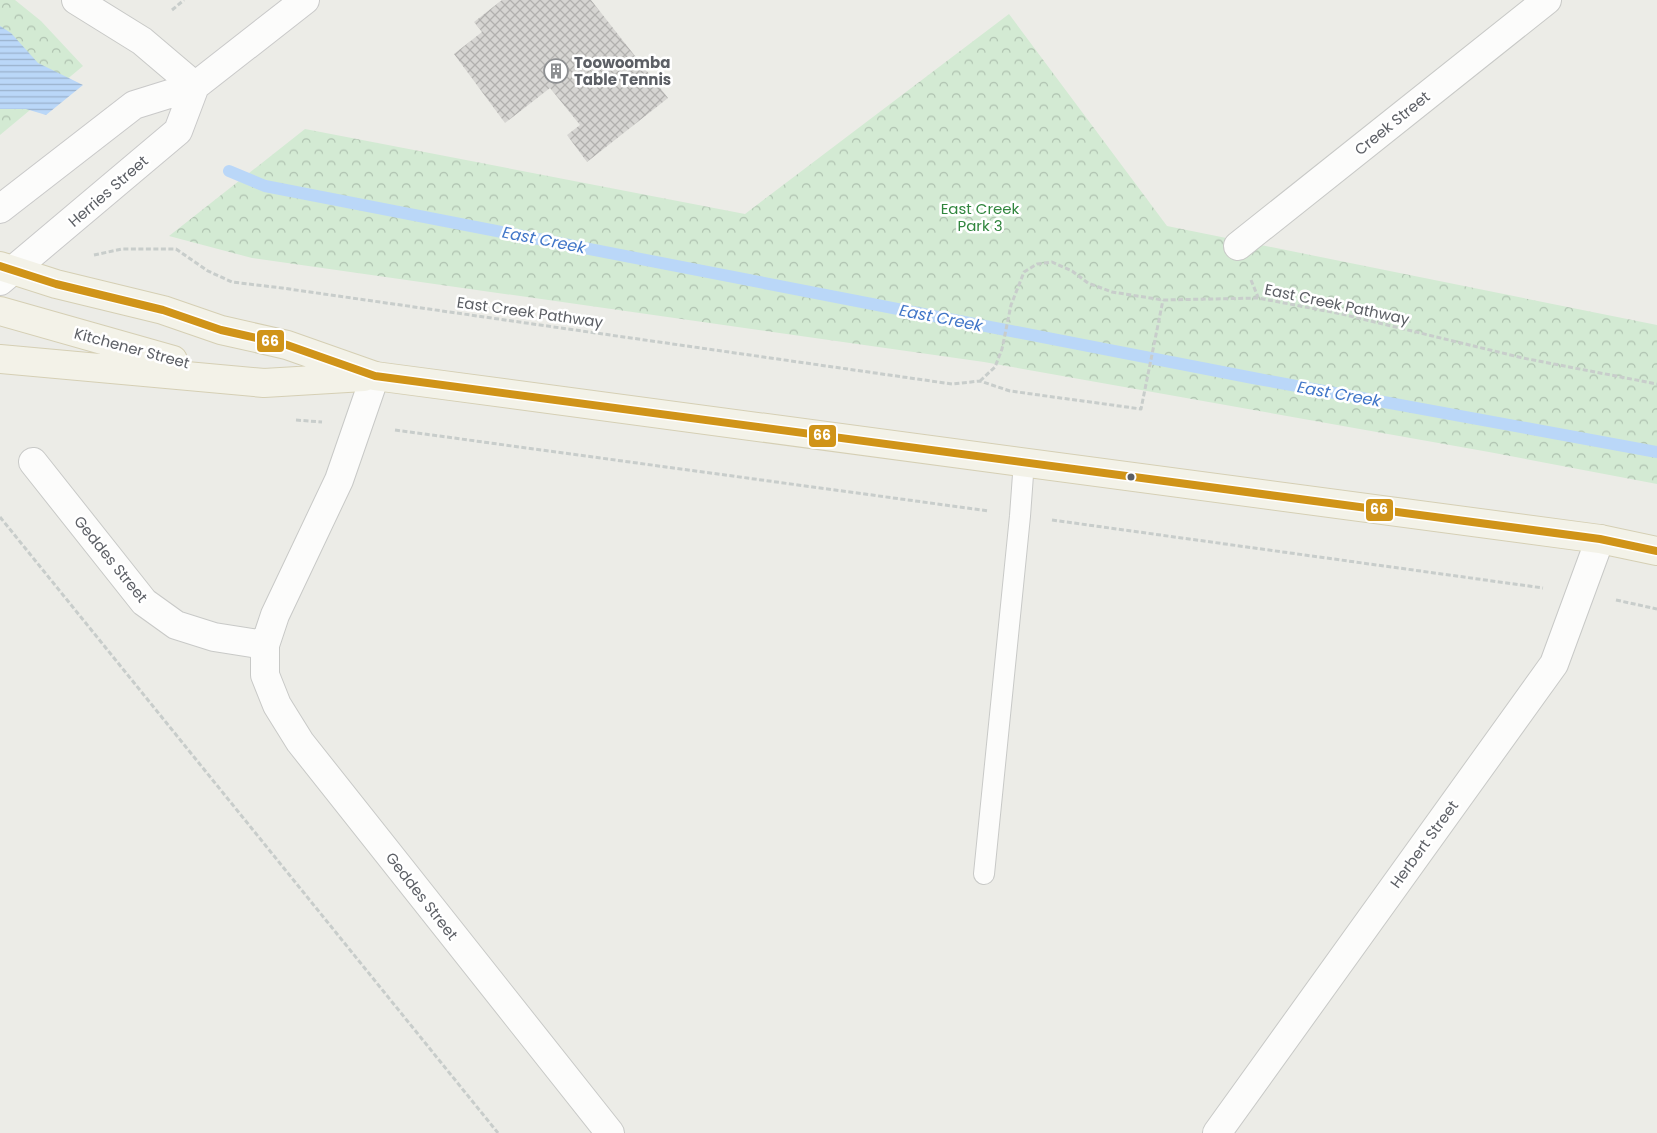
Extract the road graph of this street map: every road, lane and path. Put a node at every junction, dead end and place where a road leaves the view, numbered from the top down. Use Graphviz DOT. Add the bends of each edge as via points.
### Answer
graph roads {
  1 [pos="76,0"];
  2 [pos="184,0"];
  3 [pos="305,0"];
  4 [pos="1547,0"];
  5 [pos="172,10"];
  6 [pos="195,86"];
  7 [pos="0,209"];
  8 [pos="1238,246"];
  9 [pos="86,257"];
  10 [pos="4,272"];
  11 [pos="1163,300"];
  12 [pos="0,312"];
  13 [pos="0,359"];
  14 [pos="375,376"];
  15 [pos="980,381"];
  16 [pos="264,383"];
  17 [pos="1657,384"];
  18 [pos="293,419"];
  19 [pos="359,425"];
  20 [pos="33,462"];
  21 [pos="1024,462"];
  22 [pos="1020,516"];
  23 [pos="0,517"];
  24 [pos="1600,539"];
  25 [pos="1657,551"];
  26 [pos="1580,593"];
  27 [pos="1657,609"];
  28 [pos="265,645"];
  29 [pos="984,874"];
  30 [pos="498,1133"];
  31 [pos="610,1133"];
  32 [pos="1217,1133"];
  1 -- 6 [label="street" via="142,42"];
  2 -- 5 [label="path"];
  3 -- 6 [label="street"];
  4 -- 8 [label="street, Creek Street"];
  6 -- 7 [label="street" via="134,105"];
  6 -- 10 [label="street, Herries Street" via="178,131"];
  9 -- 15 [label="path, East Creek Pathway" via="122,249 176,249 208,271 232,282 952,384"];
  10 -- 14 [label="main road" via="163,310 222,330 287,345"];
  11 -- 15 [label="path, East Creek Pathway" via="1112,292 1088,283 1052,262 1037,264 1024,272 1011,305 995,367"];
  11 -- 15 [label="path" via="1141,409 1010,391"];
  11 -- 17 [label="path, East Creek Pathway" via="1258,298 1342,314 1523,358"];
  12 -- 16 [label="main road, Kitchener Street"];
  13 -- 16 [label="main road"];
  14 -- 16 [label="main road"];
  14 -- 19 [label="street, Geddes Street"];
  14 -- 21 [label="main road"];
  18 -- 19 [label="path"];
  19 -- 22 [label="path"];
  19 -- 28 [label="street, Geddes Street" via="340,480 275,615"];
  20 -- 28 [label="street, Geddes Street" via="144,602 176,625 214,637"];
  21 -- 22 [label="lane"];
  21 -- 24 [label="main road"];
  22 -- 26 [label="path"];
  22 -- 29 [label="lane"];
  23 -- 30 [label="path"];
  24 -- 25 [label="main road"];
  24 -- 26 [label="street, Herbert Street"];
  26 -- 27 [label="path"];
  26 -- 32 [label="street, Herbert Street" via="1554,664"];
  28 -- 31 [label="street, Geddes Street" via="264,675 277,706 300,742"];
}
